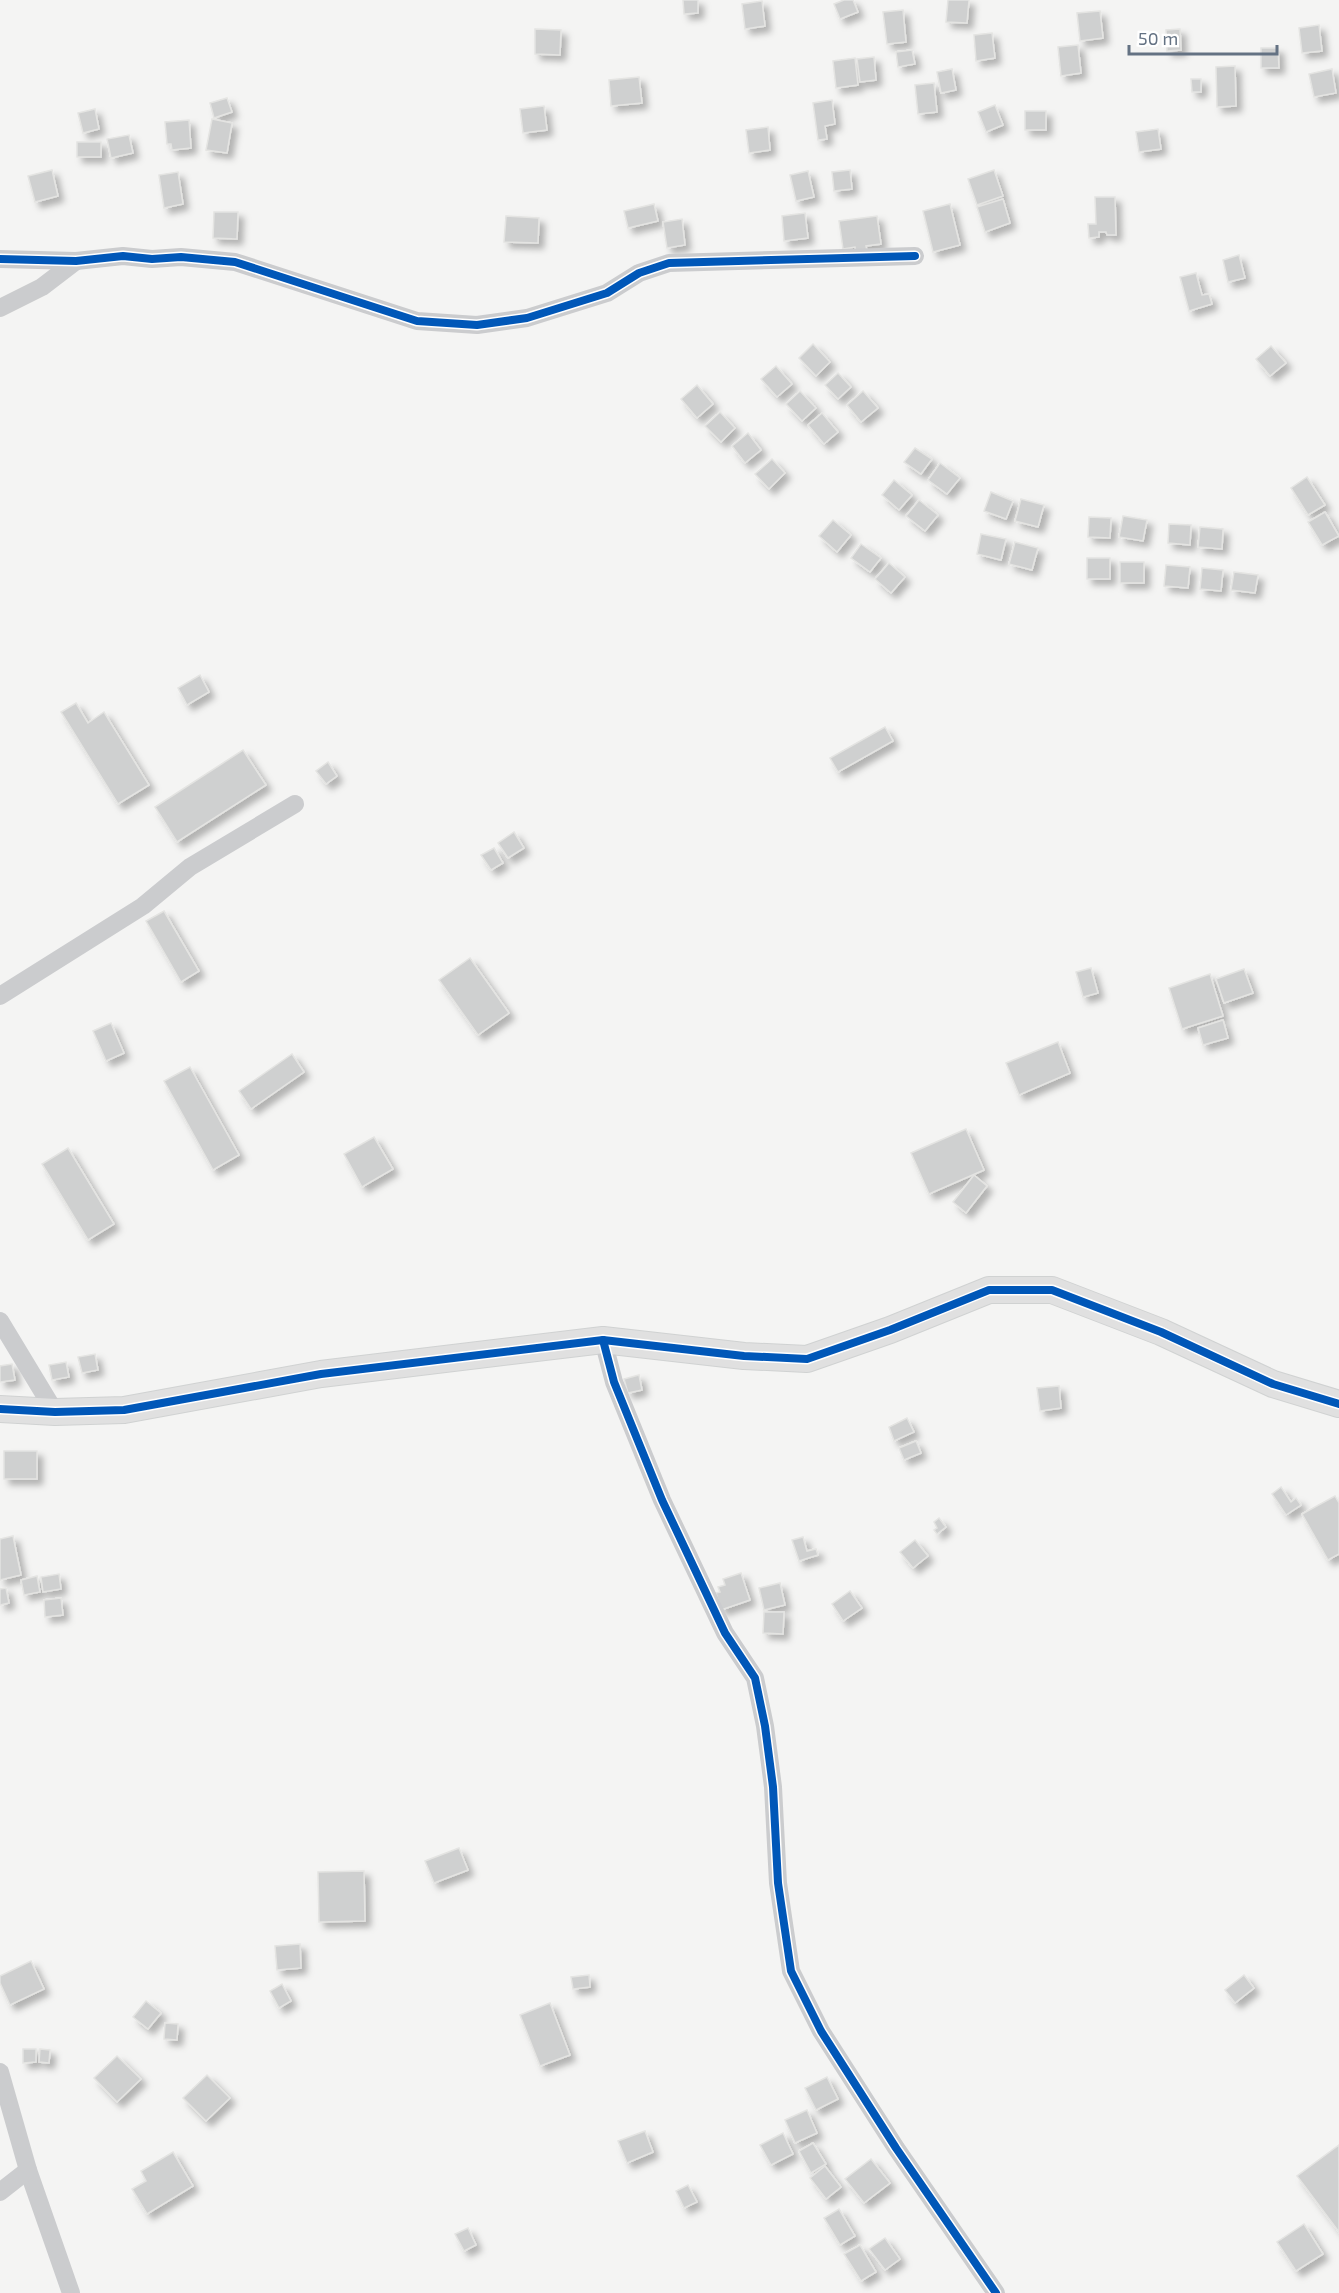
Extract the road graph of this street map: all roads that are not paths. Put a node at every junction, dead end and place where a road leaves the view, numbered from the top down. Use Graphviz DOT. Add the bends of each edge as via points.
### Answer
graph roads {
  1 [pos="915,256"];
  2 [pos="0,259"];
  3 [pos="76,261"];
  4 [pos="0,308"];
  5 [pos="295,804"];
  6 [pos="0,996"];
  7 [pos="0,1321"];
  8 [pos="603,1340"];
  9 [pos="1339,1404"];
  10 [pos="0,1409"];
  11 [pos="54,1413"];
  12 [pos="0,2072"];
  13 [pos="28,2170"];
  14 [pos="0,2192"];
  15 [pos="71,2293"];
  16 [pos="996,2293"];
  1 -- 3 [label="street" via="669,263 639,273 607,293 527,318 477,325 417,321 235,262 123,256"];
  2 -- 3 [label="street"];
  3 -- 4 [label="street" via="42,286"];
  5 -- 6 [label="street" via="190,867 142,906"];
  7 -- 11 [label="street"];
  8 -- 9 [label="street" via="807,1359 989,1290 1052,1290 1161,1332 1273,1384"];
  8 -- 11 [label="street" via="321,1374 124,1410"];
  8 -- 16 [label="street" via="614,1382 662,1500 714,1613 755,1678 773,1786 778,1883 791,1971 820,2031"];
  10 -- 11 [label="street"];
  12 -- 13 [label="street"];
  13 -- 14 [label="street"];
  13 -- 15 [label="street"];
}
